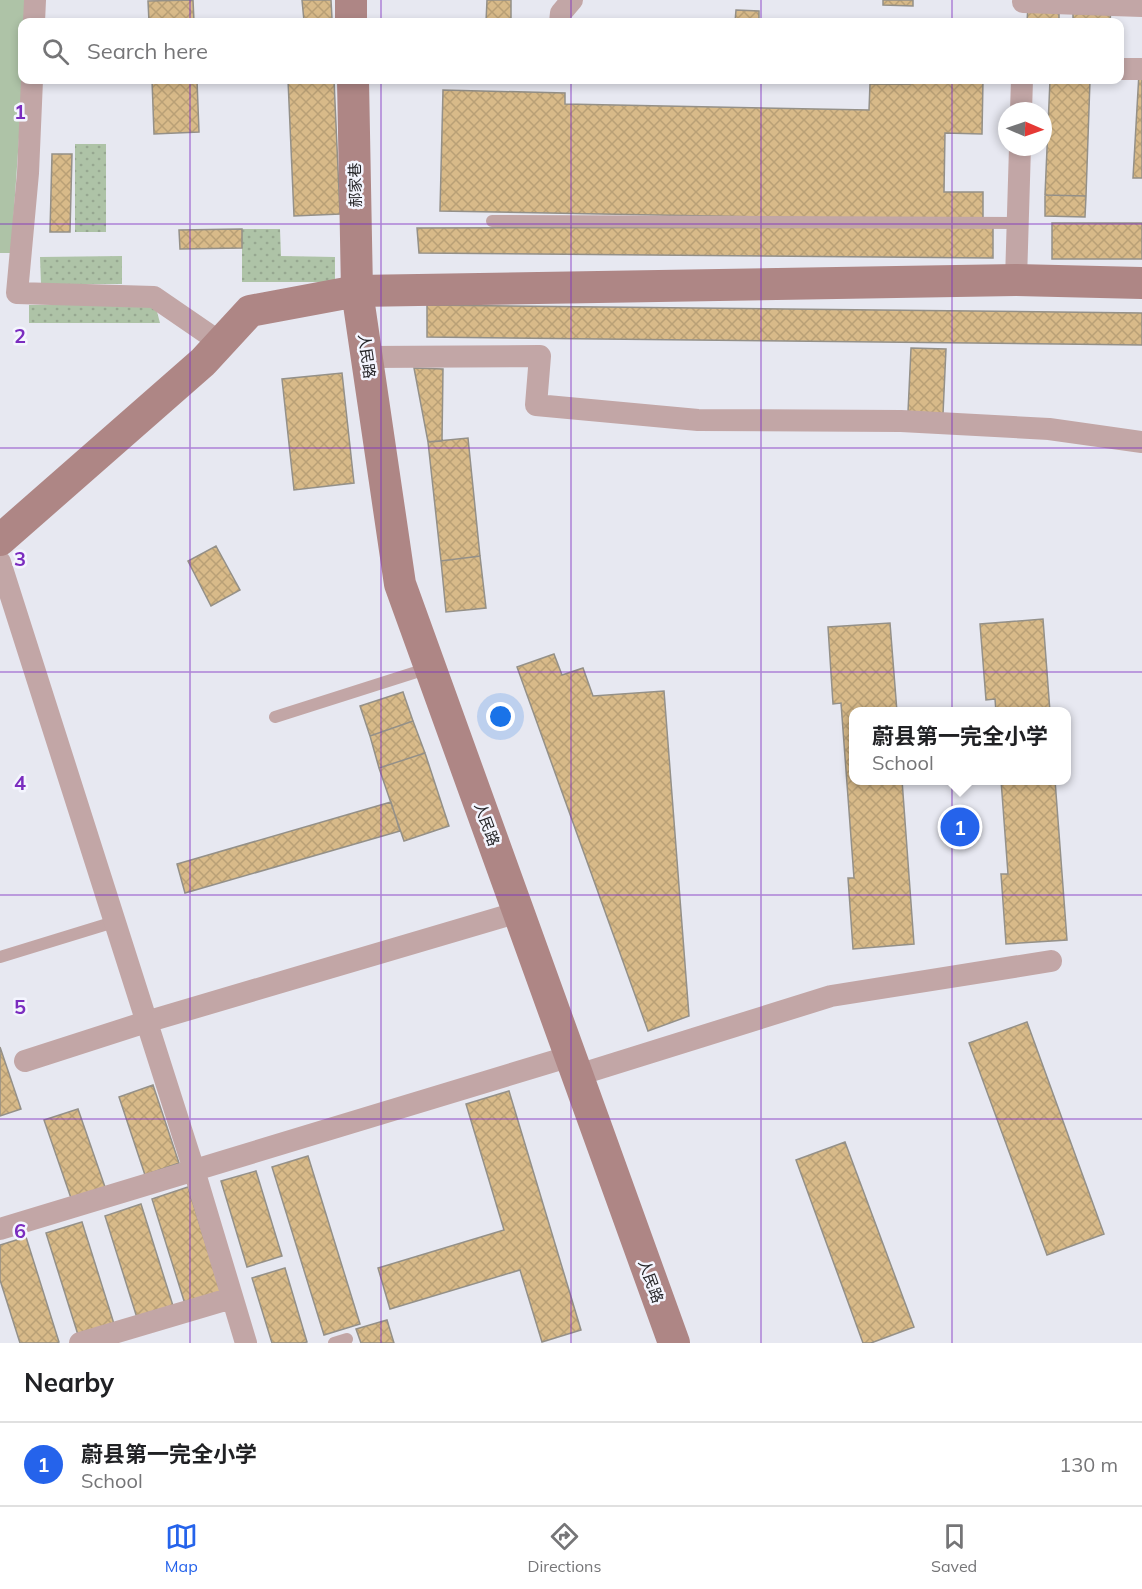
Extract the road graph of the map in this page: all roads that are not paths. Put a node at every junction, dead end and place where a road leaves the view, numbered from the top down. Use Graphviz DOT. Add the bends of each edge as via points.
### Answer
graph roads {
  1 [pos="34,0"];
  2 [pos="351,0"];
  3 [pos="572,0"];
  4 [pos="1142,6"];
  5 [pos="1023,8"];
  6 [pos="34,18"];
  7 [pos="351,18"];
  8 [pos="560,18"];
  9 [pos="1124,69"];
  10 [pos="1142,69"];
  11 [pos="32,84"];
  12 [pos="352,84"];
  13 [pos="1022,84"];
  14 [pos="1021,102"];
  15 [pos="1020,156"];
  16 [pos="492,221"];
  17 [pos="1018,223"];
  18 [pos="1016,280"];
  19 [pos="1142,283"];
  20 [pos="357,291"];
  21 [pos="8,293"];
  22 [pos="221,342"];
  23 [pos="367,357"];
  24 [pos="1142,442"];
  25 [pos="0,540"];
  26 [pos="0,562"];
  27 [pos="430,667"];
  28 [pos="274,717"];
  29 [pos="519,912"];
  30 [pos="114,922"];
  31 [pos="0,957"];
  32 [pos="1051,961"];
  33 [pos="146,1022"];
  34 [pos="26,1061"];
  35 [pos="575,1066"];
  36 [pos="194,1170"];
  37 [pos="0,1229"];
  38 [pos="232,1298"];
  39 [pos="347,1339"];
  40 [pos="80,1343"];
  41 [pos="246,1343"];
  42 [pos="334,1343"];
  43 [pos="674,1343"];
  1 -- 6 [label="street"];
  2 -- 7 [label="street"];
  3 -- 8 [label="street"];
  4 -- 5 [label="street"];
  9 -- 10 [label="street"];
  11 -- 21 [label="street" via="28,173"];
  12 -- 20 [label="street, 郝家巷"];
  13 -- 14 [label="street"];
  15 -- 17 [label="street"];
  16 -- 17 [label="lane"];
  17 -- 18 [label="street"];
  18 -- 19 [label="street"];
  18 -- 20 [label="street"];
  20 -- 22 [label="street" via="249,311"];
  20 -- 23 [label="street, 人民路"];
  21 -- 22 [label="street" via="154,297"];
  22 -- 25 [label="street"];
  23 -- 24 [label="street" via="540,356 536,405 698,420 901,421 1049,429"];
  23 -- 27 [label="street, 人民路" via="400,584"];
  26 -- 30 [label="street"];
  27 -- 28 [label="lane"];
  27 -- 29 [label="street, 人民路"];
  29 -- 33 [label="street"];
  29 -- 35 [label="street, 人民路"];
  30 -- 31 [label="lane"];
  30 -- 33 [label="street"];
  32 -- 35 [label="street" via="831,996"];
  33 -- 34 [label="street"];
  33 -- 36 [label="street"];
  35 -- 36 [label="street"];
  35 -- 43 [label="street, 人民路"];
  36 -- 37 [label="street"];
  36 -- 38 [label="street"];
  38 -- 40 [label="street"];
  38 -- 41 [label="street"];
  39 -- 42 [label="lane"];
}
